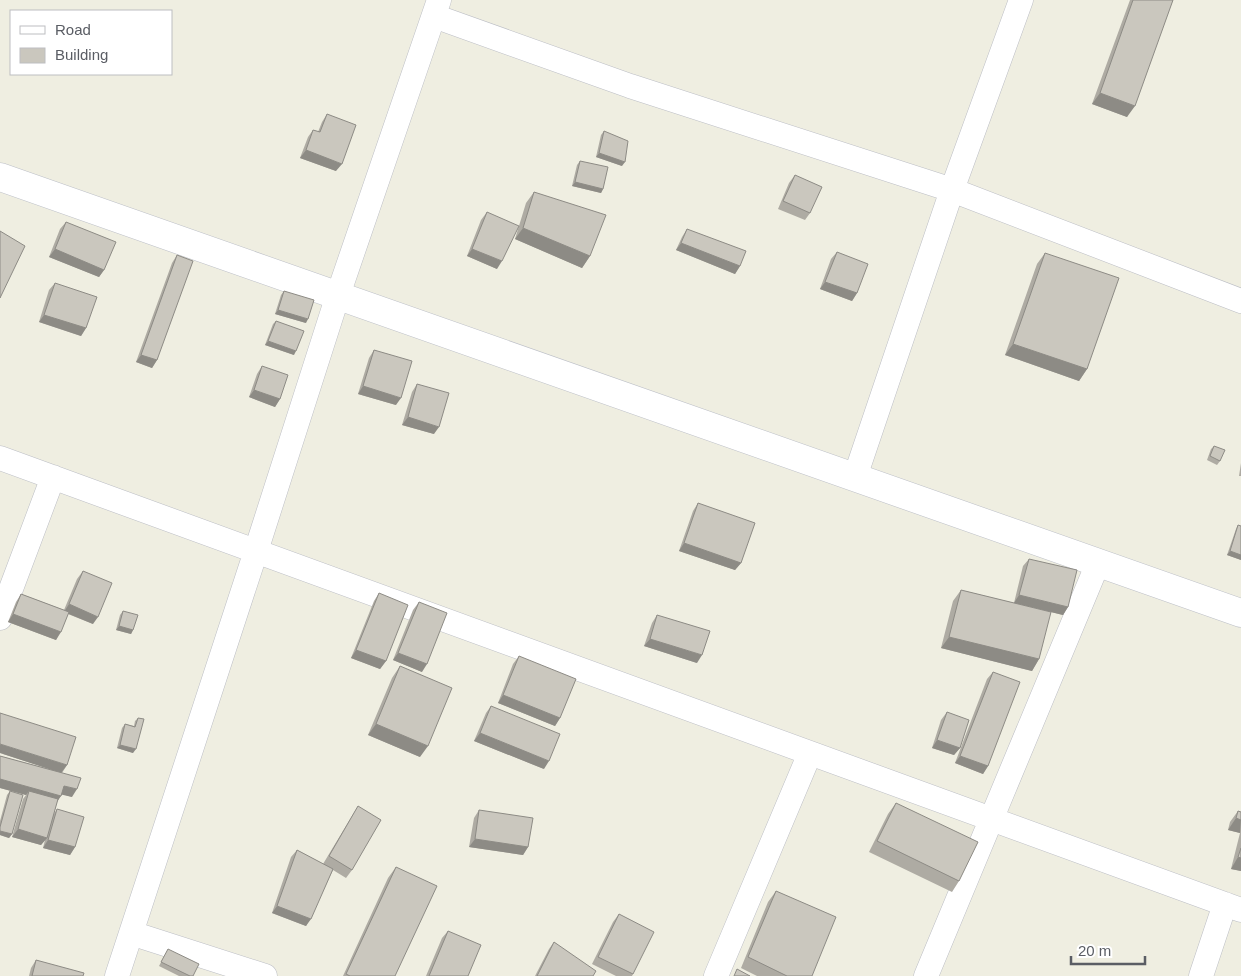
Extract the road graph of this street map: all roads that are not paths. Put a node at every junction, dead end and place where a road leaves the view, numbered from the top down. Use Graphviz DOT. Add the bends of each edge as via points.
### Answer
graph roads {
  1 [pos="1021,0"];
  2 [pos="437,8"];
  3 [pos="0,177"];
  4 [pos="952,190"];
  5 [pos="338,295"];
  6 [pos="1241,301"];
  7 [pos="0,458"];
  8 [pos="53,477"];
  9 [pos="855,477"];
  10 [pos="256,551"];
  11 [pos="1098,563"];
  12 [pos="1241,613"];
  13 [pos="0,618"];
  14 [pos="810,753"];
  15 [pos="991,819"];
  16 [pos="1233,907"];
  17 [pos="131,933"];
  18 [pos="117,976"];
  19 [pos="265,976"];
  20 [pos="716,976"];
  21 [pos="926,976"];
  22 [pos="1201,976"];
  1 -- 4 [label="street"];
  2 -- 4 [label="street" via="630,86"];
  2 -- 5 [label="street"];
  3 -- 5 [label="main road"];
  4 -- 6 [label="street"];
  4 -- 9 [label="street"];
  5 -- 9 [label="main road"];
  5 -- 10 [label="street"];
  7 -- 8 [label="street"];
  8 -- 10 [label="street"];
  8 -- 13 [label="street"];
  9 -- 11 [label="main road"];
  10 -- 14 [label="street"];
  10 -- 17 [label="street"];
  11 -- 12 [label="main road"];
  11 -- 15 [label="street"];
  14 -- 15 [label="street"];
  14 -- 20 [label="street"];
  15 -- 16 [label="street"];
  15 -- 21 [label="street"];
  16 -- 22 [label="street"];
  17 -- 18 [label="street"];
  17 -- 19 [label="street"];
}
